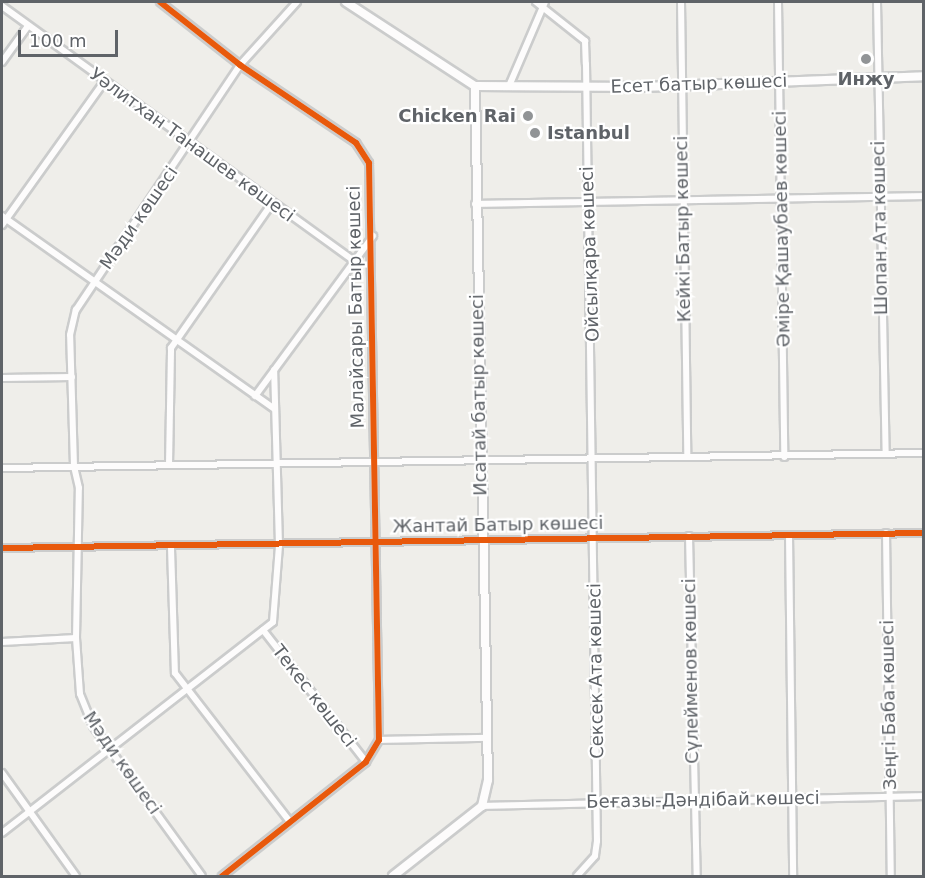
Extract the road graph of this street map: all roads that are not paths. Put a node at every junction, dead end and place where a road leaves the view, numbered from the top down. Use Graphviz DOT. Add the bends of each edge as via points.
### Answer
graph roads {
  1 [pos="160,2"];
  2 [pos="297,2"];
  3 [pos="346,2"];
  4 [pos="681,2"];
  5 [pos="778,2"];
  6 [pos="877,2"];
  7 [pos="541,3"];
  8 [pos="2,6"];
  9 [pos="28,26"];
  10 [pos="2,62"];
  11 [pos="240,65"];
  12 [pos="924,76"];
  13 [pos="879,78"];
  14 [pos="104,82"];
  15 [pos="780,82"];
  16 [pos="682,85"];
  17 [pos="475,86"];
  18 [pos="509,86"];
  19 [pos="585,87"];
  20 [pos="189,144"];
  21 [pos="879,196"];
  22 [pos="924,196"];
  23 [pos="782,198"];
  24 [pos="683,201"];
  25 [pos="588,202"];
  26 [pos="272,203"];
  27 [pos="475,204"];
  28 [pos="3,220"];
  29 [pos="373,235"];
  30 [pos="354,261"];
  31 [pos="96,280"];
  32 [pos="177,339"];
  33 [pos="274,370"];
  34 [pos="72,377"];
  35 [pos="2,378"];
  36 [pos="255,396"];
  37 [pos="275,409"];
  38 [pos="924,453"];
  39 [pos="886,454"];
  40 [pos="687,456"];
  41 [pos="784,457"];
  42 [pos="596,459"];
  43 [pos="276,463"];
  44 [pos="481,464"];
  45 [pos="169,465"];
  46 [pos="74,466"];
  47 [pos="373,466"];
  48 [pos="2,468"];
  49 [pos="924,532"];
  50 [pos="886,533"];
  51 [pos="789,535"];
  52 [pos="689,536"];
  53 [pos="596,537"];
  54 [pos="372,542"];
  55 [pos="483,543"];
  56 [pos="279,545"];
  57 [pos="77,546"];
  58 [pos="2,548"];
  59 [pos="171,548"];
  60 [pos="263,630"];
  61 [pos="76,638"];
  62 [pos="2,642"];
  63 [pos="185,691"];
  64 [pos="487,738"];
  65 [pos="379,740"];
  66 [pos="109,748"];
  67 [pos="366,762"];
  68 [pos="2,773"];
  69 [pos="924,796"];
  70 [pos="890,797"];
  71 [pos="792,798"];
  72 [pos="693,800"];
  73 [pos="598,802"];
  74 [pos="482,806"];
  75 [pos="30,810"];
  76 [pos="290,822"];
  77 [pos="2,833"];
  78 [pos="76,876"];
  79 [pos="202,876"];
  80 [pos="222,876"];
  81 [pos="393,876"];
  82 [pos="577,876"];
  83 [pos="697,876"];
  84 [pos="793,876"];
  85 [pos="891,876"];
  1 -- 11 [label="street, Малайсары Батыр көшесі"];
  2 -- 11 [label="street, Мәди көшесі"];
  3 -- 17 [label="street"];
  4 -- 16 [label="street, Кейкі Батыр көшесі"];
  5 -- 15 [label="street, Әміре Қашаубаев көшесі"];
  6 -- 13 [label="street, Шопан Ата көшесі"];
  7 -- 18 [label="street"];
  7 -- 19 [label="street, Ойсылқара көшесі" via="585,41"];
  8 -- 9 [label="street, Уәлитхан Танашев көшесі"];
  9 -- 10 [label="street"];
  9 -- 14 [label="street, Уәлитхан Танашев көшесі"];
  11 -- 20 [label="street, Мәди көшесі"];
  11 -- 29 [label="street, Малайсары Батыр көшесі" via="362,149 369,163"];
  12 -- 13 [label="street, Есет батыр көшесі"];
  13 -- 15 [label="street, Есет батыр көшесі"];
  13 -- 21 [label="street, Шопан Ата көшесі"];
  14 -- 20 [label="street, Уәлитхан Танашев көшесі"];
  14 -- 28 [label="street"];
  15 -- 16 [label="street, Есет батыр көшесі"];
  15 -- 23 [label="street, Әміре Қашаубаев көшесі"];
  16 -- 19 [label="street, Есет батыр көшесі"];
  16 -- 24 [label="street, Кейкі Батыр көшесі"];
  17 -- 18 [label="street, Есет батыр көшесі"];
  17 -- 27 [label="street, Исатай батыр көшесі"];
  18 -- 19 [label="street, Есет батыр көшесі"];
  19 -- 25 [label="street, Ойсылқара көшесі"];
  20 -- 26 [label="street, Уәлитхан Танашев көшесі"];
  20 -- 31 [label="street, Мәди көшесі"];
  21 -- 22 [label="street"];
  21 -- 23 [label="street"];
  21 -- 39 [label="street, Шопан Ата көшесі"];
  23 -- 24 [label="street"];
  23 -- 41 [label="street, Әміре Қашаубаев көшесі"];
  24 -- 25 [label="street"];
  24 -- 40 [label="street, Кейкі Батыр көшесі"];
  25 -- 27 [label="street"];
  25 -- 42 [label="street, Ойсылқара көшесі"];
  26 -- 30 [label="street, Уәлитхан Танашев көшесі"];
  26 -- 32 [label="street"];
  27 -- 44 [label="street, Исатай батыр көшесі"];
  28 -- 31 [label="street"];
  29 -- 30 [label="street"];
  29 -- 47 [label="street, Малайсары Батыр көшесі"];
  30 -- 33 [label="street"];
  31 -- 32 [label="street"];
  31 -- 34 [label="street, Мәди көшесі" via="76,310 70,335"];
  32 -- 36 [label="street"];
  32 -- 45 [label="street" via="168,365"];
  33 -- 36 [label="street"];
  33 -- 37 [label="street"];
  34 -- 35 [label="street"];
  34 -- 46 [label="street, Мәди көшесі"];
  36 -- 37 [label="street"];
  37 -- 43 [label="street"];
  38 -- 39 [label="street"];
  39 -- 41 [label="street"];
  40 -- 41 [label="street"];
  40 -- 42 [label="street"];
  42 -- 44 [label="street"];
  42 -- 53 [label="street, Сексек Ата көшесі"];
  43 -- 45 [label="street"];
  43 -- 47 [label="street"];
  43 -- 56 [label="street"];
  44 -- 47 [label="street"];
  44 -- 55 [label="street, Исатай батыр көшесі"];
  45 -- 46 [label="street"];
  46 -- 48 [label="street"];
  46 -- 57 [label="street, Мәди көшесі" via="79,488"];
  47 -- 54 [label="street, Малайсары Батыр көшесі"];
  49 -- 50 [label="street, Жантай Батыр көшесі"];
  50 -- 51 [label="street, Жантай Батыр көшесі"];
  50 -- 70 [label="street, Зеңгі Баба көшесі"];
  51 -- 52 [label="street, Жантай Батыр көшесі"];
  51 -- 71 [label="street"];
  52 -- 53 [label="street, Жантай Батыр көшесі"];
  52 -- 72 [label="street, Сүлейменов көшесі"];
  53 -- 55 [label="street, Жантай Батыр көшесі"];
  53 -- 73 [label="street, Сексек Ата көшесі"];
  54 -- 55 [label="street, Жантай Батыр көшесі"];
  54 -- 56 [label="street, Жантай Батыр көшесі"];
  54 -- 65 [label="street, Малайсары Батыр көшесі"];
  55 -- 64 [label="street, Исатай батыр көшесі"];
  56 -- 59 [label="street, Жантай Батыр көшесі"];
  56 -- 60 [label="street" via="279,602 273,622"];
  57 -- 58 [label="street, Жантай Батыр көшесі"];
  57 -- 59 [label="street, Жантай Батыр көшесі"];
  57 -- 61 [label="street, Мәди көшесі"];
  59 -- 63 [label="street" via="174,662"];
  60 -- 63 [label="street"];
  60 -- 67 [label="street, Текес көшесі"];
  61 -- 62 [label="street"];
  61 -- 66 [label="street, Мәди көшесі" via="82,705"];
  63 -- 66 [label="street"];
  63 -- 76 [label="street"];
  64 -- 65 [label="street"];
  64 -- 74 [label="street, Исатай батыр көшесі"];
  65 -- 67 [label="street"];
  66 -- 75 [label="street"];
  66 -- 79 [label="street, Мәди көшесі"];
  67 -- 76 [label="street"];
  68 -- 75 [label="street"];
  69 -- 70 [label="street, Беғазы-Дәндібай көшесі"];
  70 -- 71 [label="street, Беғазы-Дәндібай көшесі"];
  70 -- 85 [label="street, Зеңгі Баба көшесі"];
  71 -- 72 [label="street, Беғазы-Дәндібай көшесі"];
  71 -- 84 [label="street"];
  72 -- 73 [label="street, Беғазы-Дәндібай көшесі"];
  72 -- 83 [label="street, Сүлейменов көшесі"];
  73 -- 74 [label="street, Беғазы-Дәндібай көшесі"];
  73 -- 82 [label="street, Сексек Ата көшесі" via="596,856"];
  74 -- 81 [label="street"];
  75 -- 77 [label="street"];
  75 -- 78 [label="street"];
  76 -- 80 [label="street"];
}
